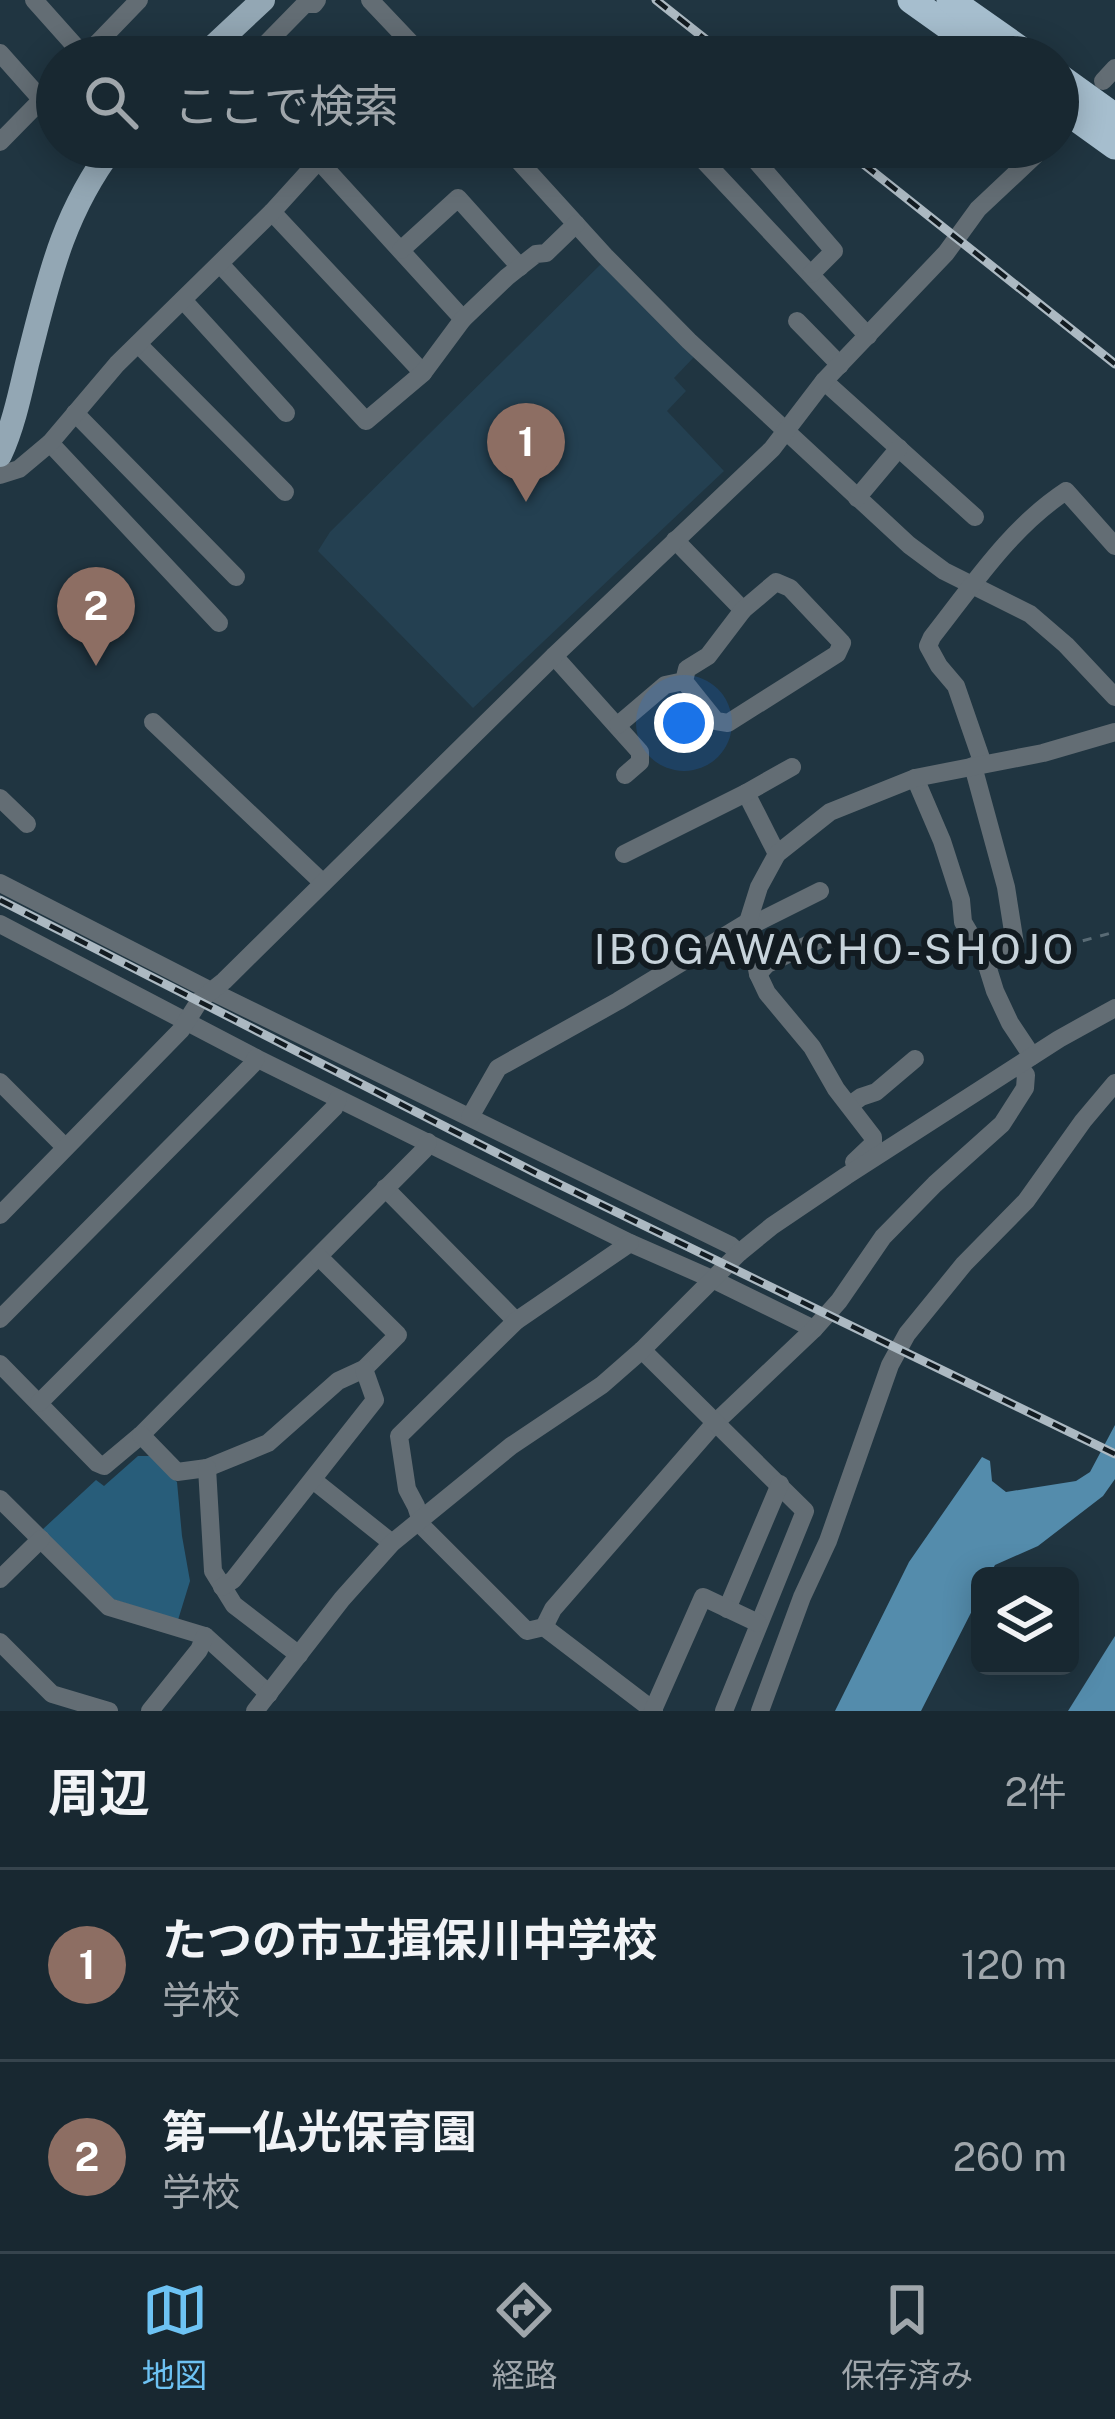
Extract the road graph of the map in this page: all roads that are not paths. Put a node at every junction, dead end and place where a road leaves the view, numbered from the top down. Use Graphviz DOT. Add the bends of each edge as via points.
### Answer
graph roads {
  1 [pos="34,0"];
  2 [pos="263,0"];
  3 [pos="317,0"];
  4 [pos="370,0"];
  5 [pos="911,0"];
  6 [pos="950,0"];
  7 [pos="136,1"];
  8 [pos="66,36"];
  9 [pos="104,36"];
  10 [pos="224,36"];
  11 [pos="274,36"];
  12 [pos="403,36"];
  13 [pos="962,36"];
  14 [pos="1001,36"];
  15 [pos="0,53"];
  16 [pos="1079,91"];
  17 [pos="36,92"];
  18 [pos="36,105"];
  19 [pos="1115,116"];
  20 [pos="1079,120"];
  21 [pos="0,142"];
  22 [pos="1115,146"];
  23 [pos="92,168"];
  24 [pos="311,168"];
  25 [pos="335,168"];
  26 [pos="525,168"];
  27 [pos="711,168"];
  28 [pos="762,168"];
  29 [pos="1022,168"];
  30 [pos="272,212"];
  31 [pos="576,224"];
  32 [pos="400,250"];
  33 [pos="220,264"];
  34 [pos="520,267"];
  35 [pos="811,274"];
  36 [pos="183,300"];
  37 [pos="463,319"];
  38 [pos="797,321"];
  39 [pos="868,336"];
  40 [pos="138,344"];
  41 [pos="840,364"];
  42 [pos="423,373"];
  43 [pos="824,381"];
  44 [pos="10,389"];
  45 [pos="286,412"];
  46 [pos="75,413"];
  47 [pos="786,434"];
  48 [pos="50,442"];
  49 [pos="899,448"];
  50 [pos="0,455"];
  51 [pos="0,475"];
  52 [pos="285,492"];
  53 [pos="857,498"];
  54 [pos="1115,513"];
  55 [pos="975,517"];
  56 [pos="1099,528"];
  57 [pos="675,540"];
  58 [pos="1115,546"];
  59 [pos="236,577"];
  60 [pos="972,586"];
  61 [pos="743,610"];
  62 [pos="219,623"];
  63 [pos="554,656"];
  64 [pos="684,681"];
  65 [pos="1115,697"];
  66 [pos="154,722"];
  67 [pos="618,725"];
  68 [pos="1115,732"];
  69 [pos="978,765"];
  70 [pos="792,767"];
  71 [pos="626,776"];
  72 [pos="915,778"];
  73 [pos="746,794"];
  74 [pos="0,798"];
  75 [pos="27,824"];
  76 [pos="624,854"];
  77 [pos="777,854"];
  78 [pos="0,883"];
  79 [pos="322,883"];
  80 [pos="820,891"];
  81 [pos="0,924"];
  82 [pos="748,924"];
  83 [pos="822,938"];
  84 [pos="985,959"];
  85 [pos="758,974"];
  86 [pos="212,991"];
  87 [pos="1115,1008"];
  88 [pos="186,1022"];
  89 [pos="256,1058"];
  90 [pos="915,1059"];
  91 [pos="1025,1061"];
  92 [pos="0,1082"];
  93 [pos="1115,1083"];
  94 [pos="338,1099"];
  95 [pos="850,1106"];
  96 [pos="470,1117"];
  97 [pos="428,1142"];
  98 [pos="64,1147"];
  99 [pos="846,1176"];
  100 [pos="385,1188"];
  101 [pos="0,1215"];
  102 [pos="630,1243"];
  103 [pos="739,1253"];
  104 [pos="320,1257"];
  105 [pos="712,1279"];
  106 [pos="0,1319"];
  107 [pos="516,1321"];
  108 [pos="814,1329"];
  109 [pos="642,1351"];
  110 [pos="0,1364"];
  111 [pos="364,1369"];
  112 [pos="39,1403"];
  113 [pos="715,1423"];
  114 [pos="141,1435"];
  115 [pos="207,1468"];
  116 [pos="313,1480"];
  117 [pos="780,1484"];
  118 [pos="0,1499"];
  119 [pos="420,1518"];
  120 [pos="41,1539"];
  121 [pos="392,1543"];
  122 [pos="0,1579"];
  123 [pos="222,1587"];
  124 [pos="727,1609"];
  125 [pos="758,1623"];
  126 [pos="544,1627"];
  127 [pos="205,1636"];
  128 [pos="0,1642"];
  129 [pos="298,1655"];
  130 [pos="268,1694"];
  131 [pos="654,1710"];
  132 [pos="109,1711"];
  133 [pos="149,1711"];
  134 [pos="255,1711"];
  135 [pos="724,1711"];
  136 [pos="760,1711"];
  1 -- 8 [label="street"];
  2 -- 10 [label="main road"];
  3 -- 11 [label="street"];
  4 -- 12 [label="street"];
  5 -- 13 [label="highway"];
  6 -- 14 [label="highway"];
  7 -- 9 [label="street"];
  15 -- 17 [label="street"];
  16 -- 19 [label="highway"];
  18 -- 21 [label="street"];
  20 -- 22 [label="highway"];
  23 -- 44 [label="main road"];
  24 -- 30 [label="street"];
  25 -- 32 [label="street"];
  26 -- 31 [label="street"];
  27 -- 35 [label="street"];
  28 -- 35 [label="street" via="834,251"];
  29 -- 39 [label="street"];
  30 -- 33 [label="street"];
  30 -- 42 [label="street"];
  31 -- 34 [label="street"];
  31 -- 47 [label="street"];
  32 -- 34 [label="street" via="458,198"];
  32 -- 37 [label="street"];
  33 -- 36 [label="street"];
  33 -- 42 [label="street" via="366,421"];
  34 -- 37 [label="street"];
  35 -- 39 [label="street"];
  36 -- 40 [label="street"];
  36 -- 45 [label="street"];
  37 -- 42 [label="street"];
  38 -- 41 [label="street"];
  39 -- 41 [label="street"];
  40 -- 46 [label="street"];
  40 -- 52 [label="street"];
  41 -- 43 [label="street"];
  43 -- 47 [label="street"];
  43 -- 49 [label="street"];
  44 -- 50 [label="main road"];
  46 -- 48 [label="street"];
  46 -- 59 [label="street"];
  47 -- 53 [label="street"];
  47 -- 57 [label="street"];
  48 -- 51 [label="street" via="20,469"];
  48 -- 62 [label="street"];
  49 -- 53 [label="street"];
  49 -- 55 [label="street"];
  53 -- 60 [label="street"];
  54 -- 56 [label="street"];
  56 -- 58 [label="street"];
  56 -- 60 [label="street" via="1066,490"];
  57 -- 61 [label="street"];
  57 -- 63 [label="street"];
  60 -- 65 [label="street" via="1030,614"];
  60 -- 69 [label="street" via="928,646 956,686"];
  61 -- 64 [label="street"];
  61 -- 64 [label="street" via="776,582 842,643 837,654 728,723 716,721"];
  63 -- 67 [label="street"];
  63 -- 79 [label="street"];
  64 -- 67 [label="street" via="664,686"];
  66 -- 79 [label="street"];
  67 -- 71 [label="street" via="640,752"];
  68 -- 69 [label="street"];
  69 -- 72 [label="street"];
  69 -- 84 [label="street" via="1015,944"];
  70 -- 73 [label="street"];
  72 -- 77 [label="street" via="830,812"];
  72 -- 84 [label="street" via="963,922"];
  73 -- 76 [label="street"];
  73 -- 77 [label="street"];
  74 -- 75 [label="street"];
  77 -- 82 [label="street"];
  78 -- 86 [label="street"];
  79 -- 86 [label="street"];
  80 -- 82 [label="street"];
  81 -- 88 [label="street"];
  82 -- 85 [label="street"];
  82 -- 96 [label="street" via="498,1068"];
  83 -- 85 [label="street"];
  84 -- 91 [label="street"];
  85 -- 95 [label="street"];
  86 -- 88 [label="street"];
  86 -- 96 [label="street"];
  87 -- 91 [label="street"];
  88 -- 89 [label="street"];
  88 -- 98 [label="street"];
  89 -- 94 [label="street"];
  89 -- 106 [label="street"];
  90 -- 95 [label="street"];
  91 -- 99 [label="street"];
  91 -- 108 [label="street" via="1025,1088 1002,1124 883,1237"];
  92 -- 98 [label="street"];
  93 -- 136 [label="street" via="1026,1201 907,1334"];
  94 -- 97 [label="street"];
  94 -- 112 [label="street"];
  95 -- 99 [label="street" via="873,1144"];
  96 -- 103 [label="street"];
  97 -- 100 [label="street"];
  97 -- 102 [label="street"];
  98 -- 101 [label="street"];
  99 -- 103 [label="street"];
  100 -- 104 [label="street"];
  100 -- 107 [label="street"];
  102 -- 105 [label="street"];
  102 -- 107 [label="street"];
  103 -- 105 [label="street"];
  104 -- 111 [label="street" via="398,1335"];
  104 -- 114 [label="street"];
  105 -- 108 [label="street"];
  105 -- 109 [label="street"];
  107 -- 119 [label="street" via="399,1436"];
  108 -- 113 [label="street"];
  109 -- 113 [label="street"];
  109 -- 119 [label="street"];
  110 -- 112 [label="street"];
  111 -- 115 [label="street" via="338,1381 268,1443"];
  111 -- 116 [label="street" via="375,1400"];
  112 -- 114 [label="street" via="104,1466"];
  113 -- 117 [label="street"];
  113 -- 126 [label="street"];
  114 -- 115 [label="street" via="177,1472"];
  115 -- 123 [label="street" via="213,1571"];
  116 -- 121 [label="street"];
  116 -- 123 [label="street"];
  117 -- 124 [label="street"];
  117 -- 125 [label="street" via="805,1511"];
  118 -- 120 [label="street"];
  119 -- 121 [label="street"];
  119 -- 126 [label="street" via="527,1631"];
  120 -- 122 [label="street"];
  120 -- 127 [label="street" via="109,1607"];
  121 -- 129 [label="street"];
  123 -- 129 [label="street"];
  124 -- 125 [label="street"];
  124 -- 131 [label="street" via="703,1597"];
  125 -- 135 [label="street"];
  126 -- 131 [label="street"];
  127 -- 130 [label="street"];
  127 -- 133 [label="street"];
  128 -- 132 [label="street" via="52,1694"];
  129 -- 130 [label="street"];
  130 -- 134 [label="street"];
}
